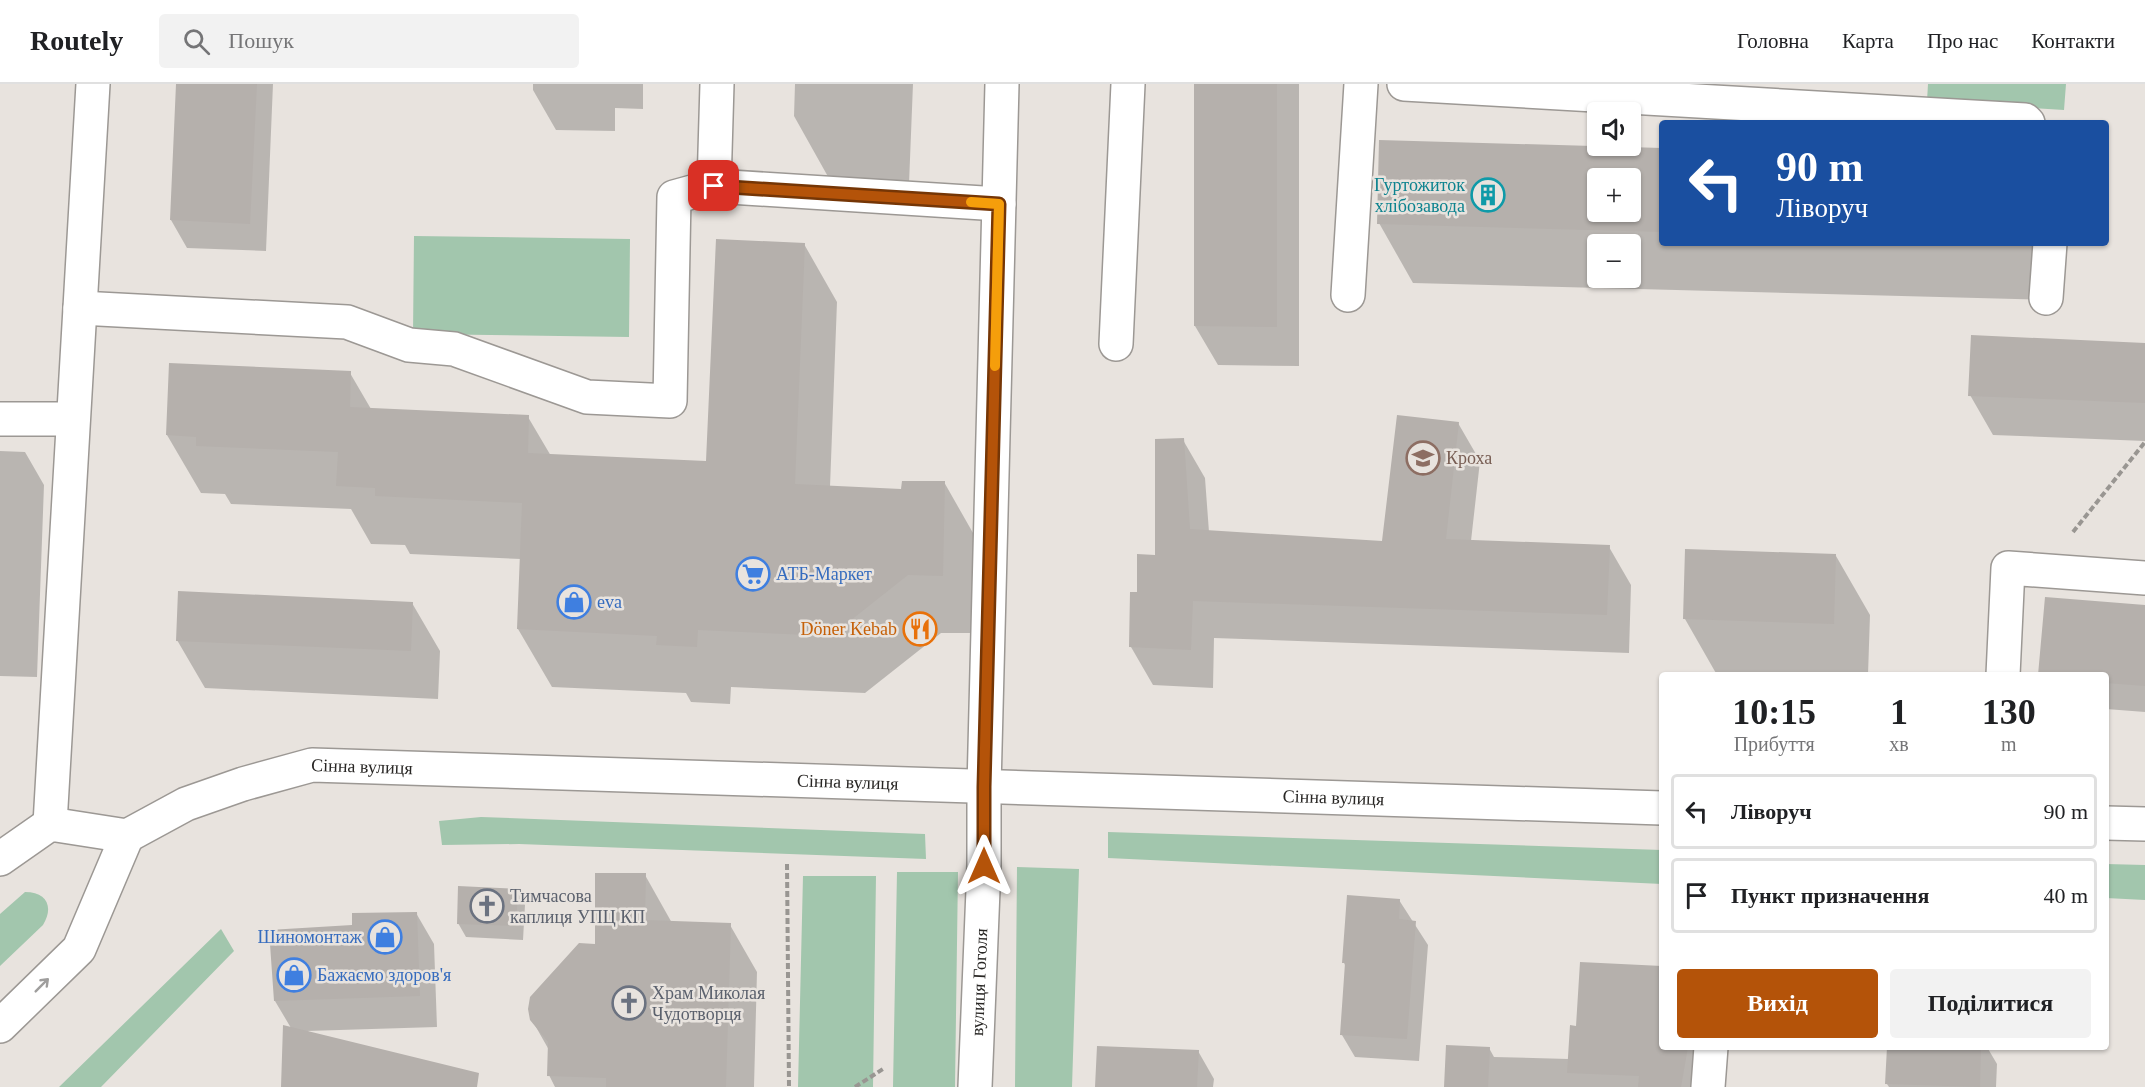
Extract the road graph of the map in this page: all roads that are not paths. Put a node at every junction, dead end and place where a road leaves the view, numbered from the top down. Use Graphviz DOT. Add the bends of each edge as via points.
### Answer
graph roads {
  1 [pos="93,84"];
  2 [pos="717,84"];
  3 [pos="1002,84"];
  4 [pos="1128,84"];
  5 [pos="1360,84"];
  6 [pos="1404,84"];
  7 [pos="2025,120"];
  8 [pos="714,186"];
  9 [pos="999,204"];
  10 [pos="2050,246"];
  11 [pos="1348,295"];
  12 [pos="2046,298"];
  13 [pos="80,308"];
  14 [pos="1116,344"];
  15 [pos="0,419"];
  16 [pos="73,419"];
  17 [pos="2145,578"];
  18 [pos="2003,672"];
  19 [pos="984,787"];
  20 [pos="1659,808"];
  21 [pos="2109,823"];
  22 [pos="50,824"];
  23 [pos="2145,824"];
  24 [pos="127,836"];
  25 [pos="0,859"];
  26 [pos="0,1026"];
  27 [pos="1711,1050"];
  28 [pos="975,1087"];
  29 [pos="1708,1087"];
  1 -- 13 [label="main road"];
  2 -- 8 [label="main road"];
  3 -- 9 [label="main road, вулиця Гоголя"];
  4 -- 14 [label="main road"];
  5 -- 11 [label="main road"];
  6 -- 7 [label="main road"];
  8 -- 9 [label="main road"];
  8 -- 13 [label="main road" via="674,197 670,401 587,397 454,349 409,345 347,322"];
  9 -- 19 [label="main road, вулиця Гоголя"];
  10 -- 12 [label="main road"];
  13 -- 16 [label="main road"];
  15 -- 16 [label="main road"];
  16 -- 22 [label="main road"];
  17 -- 18 [label="main road" via="2008,568"];
  19 -- 20 [label="main road, Сінна вулиця"];
  19 -- 24 [label="main road, Сінна вулиця" via="312,765 186,804"];
  19 -- 28 [label="main road, вулиця Гоголя"];
  21 -- 23 [label="main road"];
  22 -- 24 [label="main road"];
  22 -- 25 [label="main road"];
  26 -- 24 [label="main road, one-way" via="79,949"];
  27 -- 29 [label="main road"];
}
